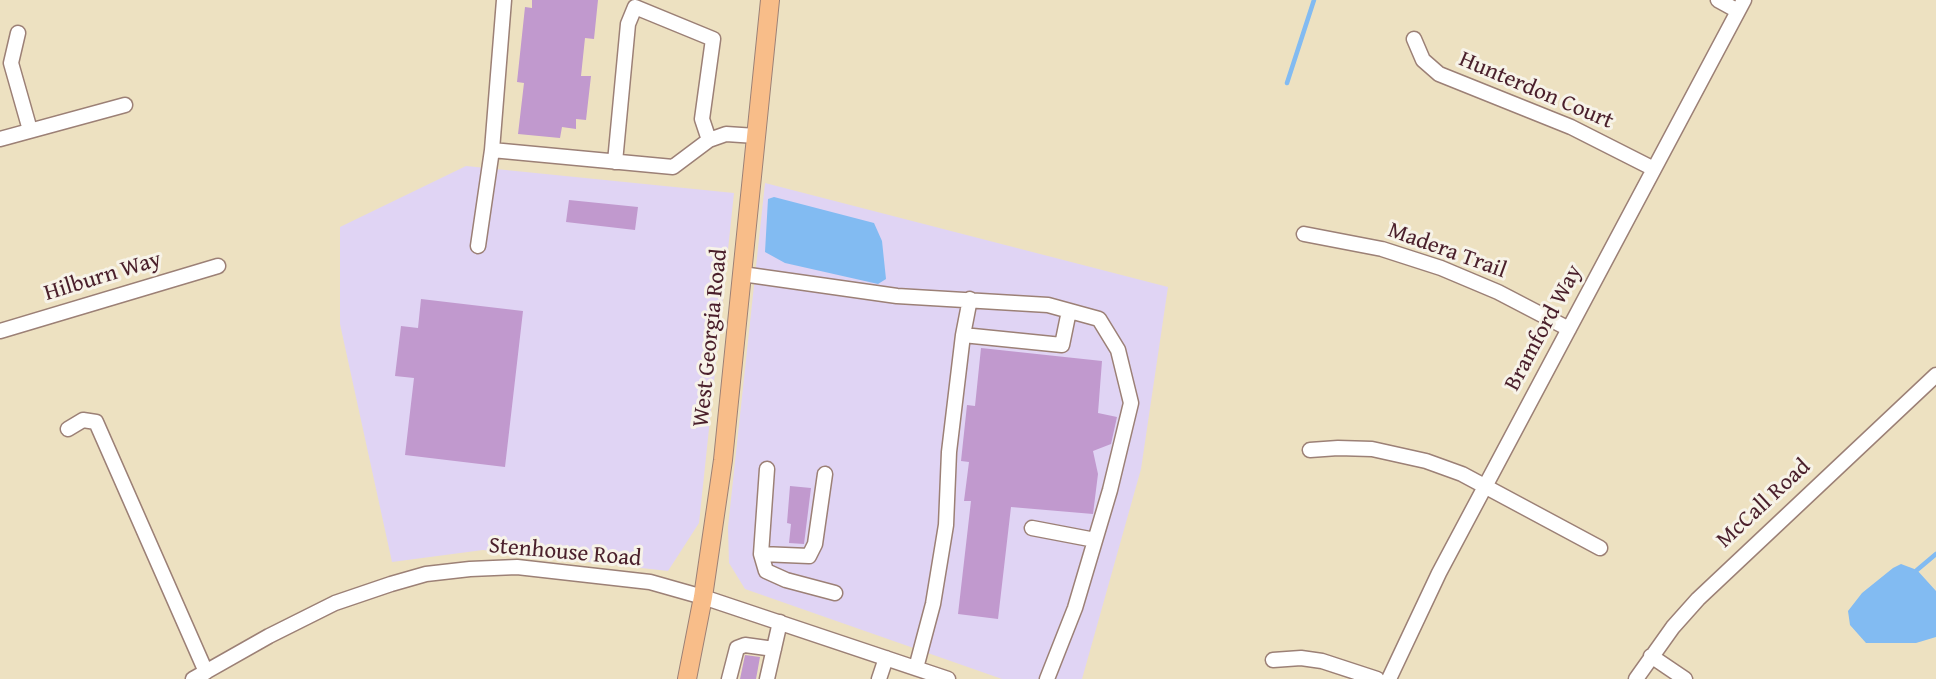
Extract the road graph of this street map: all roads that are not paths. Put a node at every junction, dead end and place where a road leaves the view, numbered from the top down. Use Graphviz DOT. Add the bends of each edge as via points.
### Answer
graph roads {
  1 [pos="504,0"];
  2 [pos="770,0"];
  3 [pos="1718,0"];
  4 [pos="1741,5"];
  5 [pos="18,33"];
  6 [pos="1414,39"];
  7 [pos="125,105"];
  8 [pos="30,130"];
  9 [pos="756,136"];
  10 [pos="0,139"];
  11 [pos="709,140"];
  12 [pos="492,150"];
  13 [pos="615,162"];
  14 [pos="1654,169"];
  15 [pos="1304,234"];
  16 [pos="478,246"];
  17 [pos="218,267"];
  18 [pos="742,274"];
  19 [pos="970,299"];
  20 [pos="1069,311"];
  21 [pos="1569,328"];
  22 [pos="0,331"];
  23 [pos="963,335"];
  24 [pos="1936,375"];
  25 [pos="68,429"];
  26 [pos="1310,450"];
  27 [pos="767,469"];
  28 [pos="824,474"];
  29 [pos="1486,486"];
  30 [pos="1032,528"];
  31 [pos="1096,540"];
  32 [pos="1600,548"];
  33 [pos="761,554"];
  34 [pos="835,593"];
  35 [pos="703,597"];
  36 [pos="780,622"];
  37 [pos="774,649"];
  38 [pos="1651,656"];
  39 [pos="886,658"];
  40 [pos="1273,660"];
  41 [pos="916,668"];
  42 [pos="200,675"];
  43 [pos="687,679"];
  44 [pos="729,679"];
  45 [pos="767,679"];
  46 [pos="879,679"];
  47 [pos="948,679"];
  48 [pos="1047,679"];
  49 [pos="1377,679"];
  50 [pos="1389,679"];
  51 [pos="1636,679"];
  52 [pos="1685,679"];
  1 -- 12 [label="street"];
  2 -- 9 [label="main road, West Georgia Road"];
  3 -- 4 [label="street"];
  4 -- 14 [label="street, Bramford Way"];
  5 -- 8 [label="street" via="11,63"];
  6 -- 14 [label="street, Hunterdon Court" via="1423,60 1439,74 1571,127"];
  7 -- 8 [label="street"];
  8 -- 10 [label="street"];
  9 -- 11 [label="street" via="726,134"];
  9 -- 18 [label="main road, West Georgia Road"];
  11 -- 13 [label="street" via="673,166"];
  11 -- 13 [label="street" via="702,118 713,39 635,7 628,24"];
  12 -- 13 [label="street"];
  12 -- 16 [label="street"];
  14 -- 21 [label="street, Bramford Way"];
  15 -- 21 [label="street, Madera Trail" via="1382,249 1441,268"];
  17 -- 22 [label="street, Hilburn Way"];
  18 -- 19 [label="street" via="897,296"];
  18 -- 35 [label="main road, West Georgia Road"];
  19 -- 20 [label="street"];
  19 -- 23 [label="street"];
  20 -- 23 [label="street" via="1062,345"];
  20 -- 31 [label="street" via="1099,319 1118,351 1131,402"];
  21 -- 29 [label="street, Bramford Way"];
  23 -- 41 [label="street" via="949,452 946,526"];
  24 -- 38 [label="street, McCall Road" via="1723,574"];
  25 -- 42 [label="street" via="83,420 96,422"];
  26 -- 29 [label="street" via="1338,447 1390,452 1426,461"];
  27 -- 33 [label="street"];
  28 -- 33 [label="street" via="815,544 809,556"];
  29 -- 32 [label="street"];
  29 -- 50 [label="street, Bramford Way"];
  30 -- 31 [label="street"];
  31 -- 48 [label="street"];
  33 -- 34 [label="street" via="766,571"];
  35 -- 36 [label="street, Stenhouse Road"];
  35 -- 42 [label="street, Stenhouse Road" via="650,582 517,568 426,574 335,603"];
  35 -- 43 [label="main road, West Georgia Road"];
  36 -- 37 [label="street"];
  36 -- 39 [label="street, Stenhouse Road"];
  37 -- 44 [label="street" via="737,648"];
  37 -- 45 [label="street"];
  38 -- 51 [label="street, McCall Road"];
  38 -- 52 [label="street"];
  39 -- 41 [label="street, Stenhouse Road"];
  39 -- 46 [label="street"];
  40 -- 49 [label="street" via="1322,661"];
  41 -- 47 [label="street, Stenhouse Road"];
}
